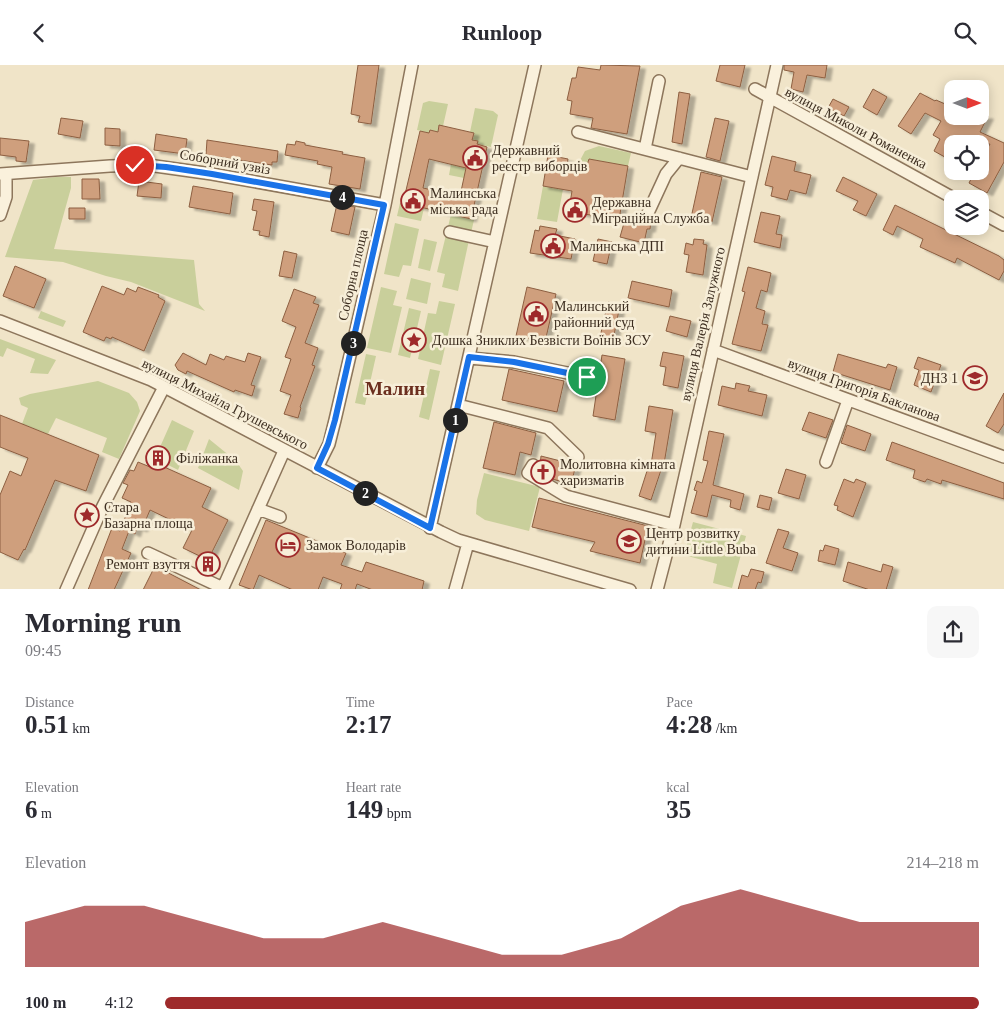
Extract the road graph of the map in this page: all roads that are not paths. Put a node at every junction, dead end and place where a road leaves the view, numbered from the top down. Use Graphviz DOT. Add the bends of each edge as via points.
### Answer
graph roads {
  1 [pos="412,65"];
  2 [pos="535,65"];
  3 [pos="777,65"];
  4 [pos="659,81"];
  5 [pos="755,89"];
  6 [pos="769,98"];
  7 [pos="578,132"];
  8 [pos="645,149"];
  9 [pos="679,158"];
  10 [pos="3,174"];
  11 [pos="752,177"];
  12 [pos="944,193"];
  13 [pos="384,205"];
  14 [pos="648,213"];
  15 [pos="0,215"];
  16 [pos="989,217"];
  17 [pos="1004,225"];
  18 [pos="450,232"];
  19 [pos="495,242"];
  20 [pos="0,321"];
  21 [pos="713,350"];
  22 [pos="469,357"];
  23 [pos="587,377"];
  24 [pos="164,387"];
  25 [pos="848,400"];
  26 [pos="458,405"];
  27 [pos="284,451"];
  28 [pos="578,457"];
  29 [pos="1004,457"];
  30 [pos="826,462"];
  31 [pos="533,465"];
  32 [pos="317,468"];
  33 [pos="258,509"];
  34 [pos="280,517"];
  35 [pos="674,525"];
  36 [pos="430,528"];
  37 [pos="468,543"];
  38 [pos="148,553"];
  39 [pos="66,589"];
  40 [pos="223,589"];
  41 [pos="455,589"];
  42 [pos="630,589"];
  43 [pos="657,589"];
  1 -- 13 [label="street, Соборна площа"];
  2 -- 19 [label="street"];
  3 -- 6 [label="street, вулиця Валерія Залужного"];
  4 -- 8 [label="street"];
  5 -- 6 [label="street, вулиця Миколи Романенка"];
  6 -- 11 [label="street, вулиця Валерія Залужного"];
  6 -- 12 [label="street, вулиця Миколи Романенка"];
  7 -- 8 [label="street"];
  8 -- 9 [label="street"];
  9 -- 11 [label="street"];
  9 -- 14 [label="street" via="666,174"];
  10 -- 13 [label="street, Соборний узвіз" via="148,165"];
  10 -- 15 [label="street" via="6,197"];
  11 -- 21 [label="street, вулиця Валерія Залужного"];
  13 -- 32 [label="street, Соборна площа" via="335,420"];
  16 -- 17 [label="street"];
  18 -- 19 [label="street"];
  19 -- 22 [label="street"];
  20 -- 24 [label="street, вулиця Михайла Грушевського"];
  21 -- 25 [label="street, вулиця Григорія Бакланова"];
  21 -- 35 [label="street, вулиця Валерія Залужного"];
  22 -- 23 [label="street" via="514,362"];
  22 -- 26 [label="street"];
  24 -- 27 [label="street, вулиця Михайла Грушевського"];
  24 -- 39 [label="street" via="102,508"];
  25 -- 29 [label="street, вулиця Григорія Бакланова"];
  25 -- 30 [label="street"];
  26 -- 28 [label="street" via="548,428"];
  26 -- 36 [label="street"];
  27 -- 32 [label="street, вулиця Михайла Грушевського"];
  27 -- 33 [label="street"];
  31 -- 35 [label="street" via="528,473 566,496"];
  32 -- 36 [label="street, вулиця Михайла Грушевського"];
  33 -- 34 [label="street"];
  33 -- 40 [label="street"];
  35 -- 43 [label="street, вулиця Валерія Залужного"];
  36 -- 37 [label="street, вулиця Михайла Грушевського"];
  37 -- 41 [label="street"];
  37 -- 42 [label="street, вулиця Михайла Грушевського"];
  38 -- 40 [label="street"];
}
